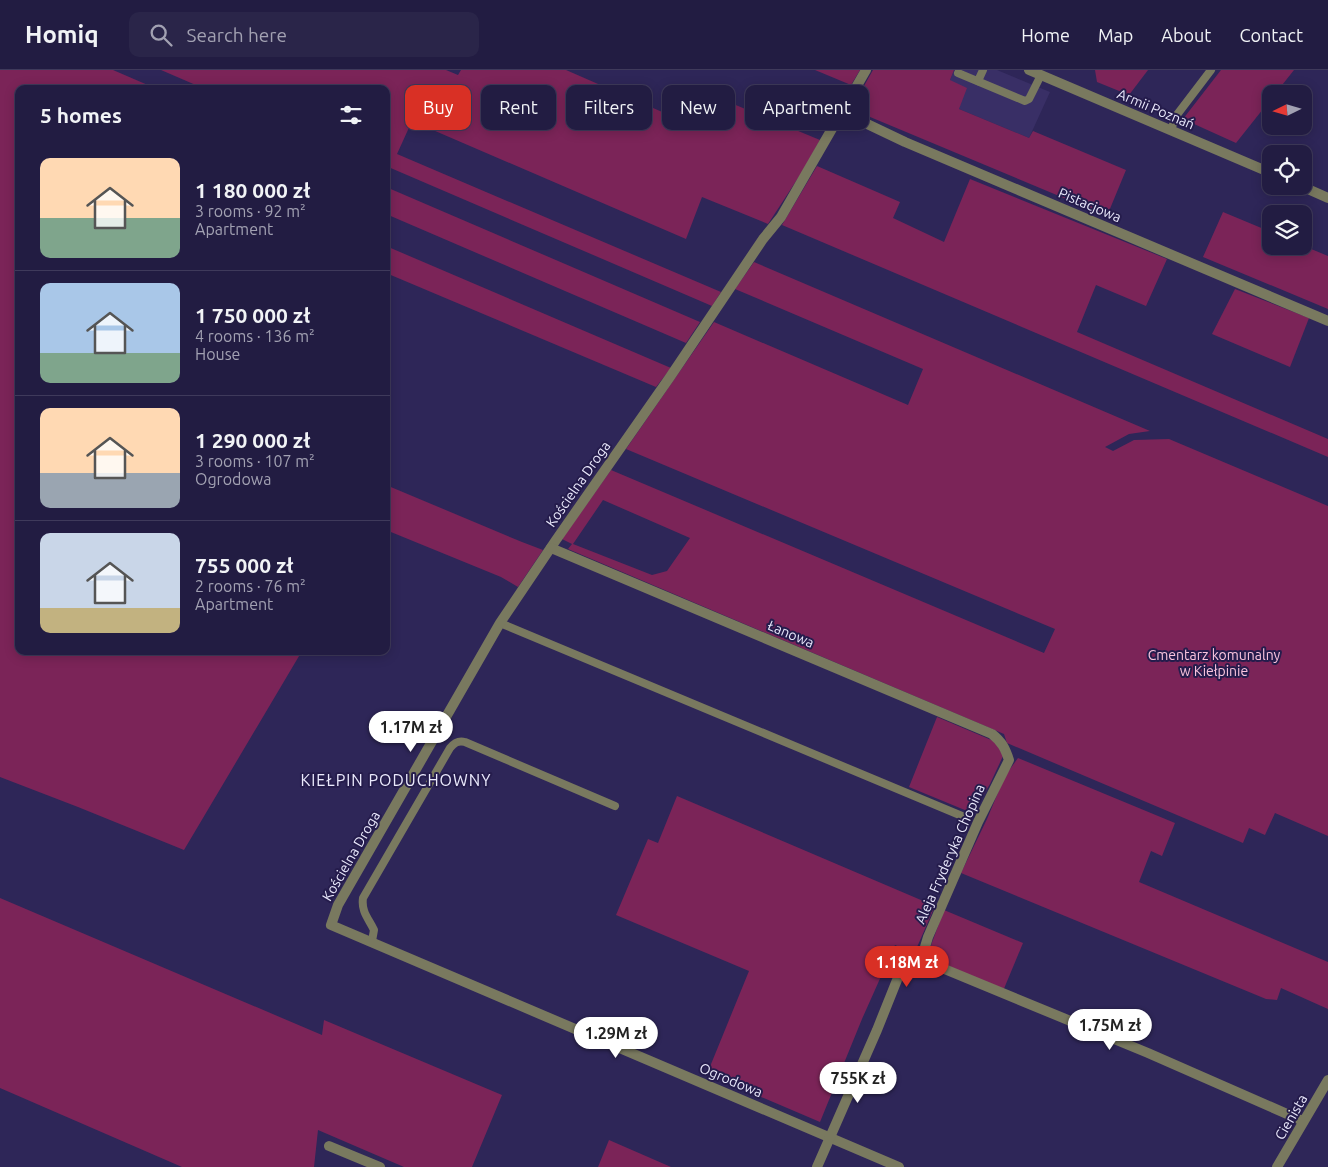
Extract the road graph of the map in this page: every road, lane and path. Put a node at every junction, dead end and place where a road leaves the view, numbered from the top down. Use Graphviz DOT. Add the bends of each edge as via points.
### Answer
graph roads {
  1 [pos="866,70"];
  2 [pos="983,70"];
  3 [pos="1030,70"];
  4 [pos="1212,70"];
  5 [pos="958,73"];
  6 [pos="1041,75"];
  7 [pos="978,81"];
  8 [pos="857,85"];
  9 [pos="869,125"];
  10 [pos="832,130"];
  11 [pos="1170,130"];
  12 [pos="1262,169"];
  13 [pos="1312,191"];
  14 [pos="1328,198"];
  15 [pos="1328,321"];
  16 [pos="551,548"];
  17 [pos="500,623"];
  18 [pos="1008,760"];
  19 [pos="615,806"];
  20 [pos="962,816"];
  21 [pos="331,925"];
  22 [pos="372,941"];
  23 [pos="925,961"];
  24 [pos="1328,1080"];
  25 [pos="1303,1121"];
  26 [pos="830,1138"];
  27 [pos="329,1146"];
  28 [pos="380,1167"];
  29 [pos="817,1167"];
  30 [pos="899,1167"];
  31 [pos="1277,1167"];
  1 -- 8 [label="street, Kościelna Droga"];
  2 -- 7 [label="lane"];
  3 -- 6 [label="street, Armii Poznań"];
  4 -- 11 [label="lane" via="1176,116"];
  5 -- 7 [label="lane"];
  6 -- 7 [label="lane" via="1032,96 1025,101"];
  6 -- 11 [label="street, Armii Poznań"];
  9 -- 15 [label="street, Pistacjowa"];
  10 -- 16 [label="street, Kościelna Droga" via="782,217 763,239"];
  11 -- 12 [label="street, Armii Poznań"];
  13 -- 14 [label="street"];
  16 -- 17 [label="street, Kościelna Droga"];
  16 -- 18 [label="street, Łanowa" via="992,734 1005,748"];
  17 -- 20 [label="lane"];
  17 -- 21 [label="street, Kościelna Droga" via="338,905"];
  18 -- 23 [label="street, Aleja Fryderyka Chopina" via="928,938"];
  19 -- 22 [label="lane" via="465,742 455,742 363,898 364,912 374,930"];
  21 -- 22 [label="street, Ogrodowa"];
  22 -- 26 [label="street, Ogrodowa"];
  23 -- 25 [label="street"];
  23 -- 26 [label="street" via="915,960 901,970"];
  24 -- 25 [label="street, Cienista"];
  25 -- 31 [label="street, Cienista"];
  26 -- 29 [label="street"];
  26 -- 30 [label="street, Ogrodowa"];
  27 -- 28 [label="street"];
}
